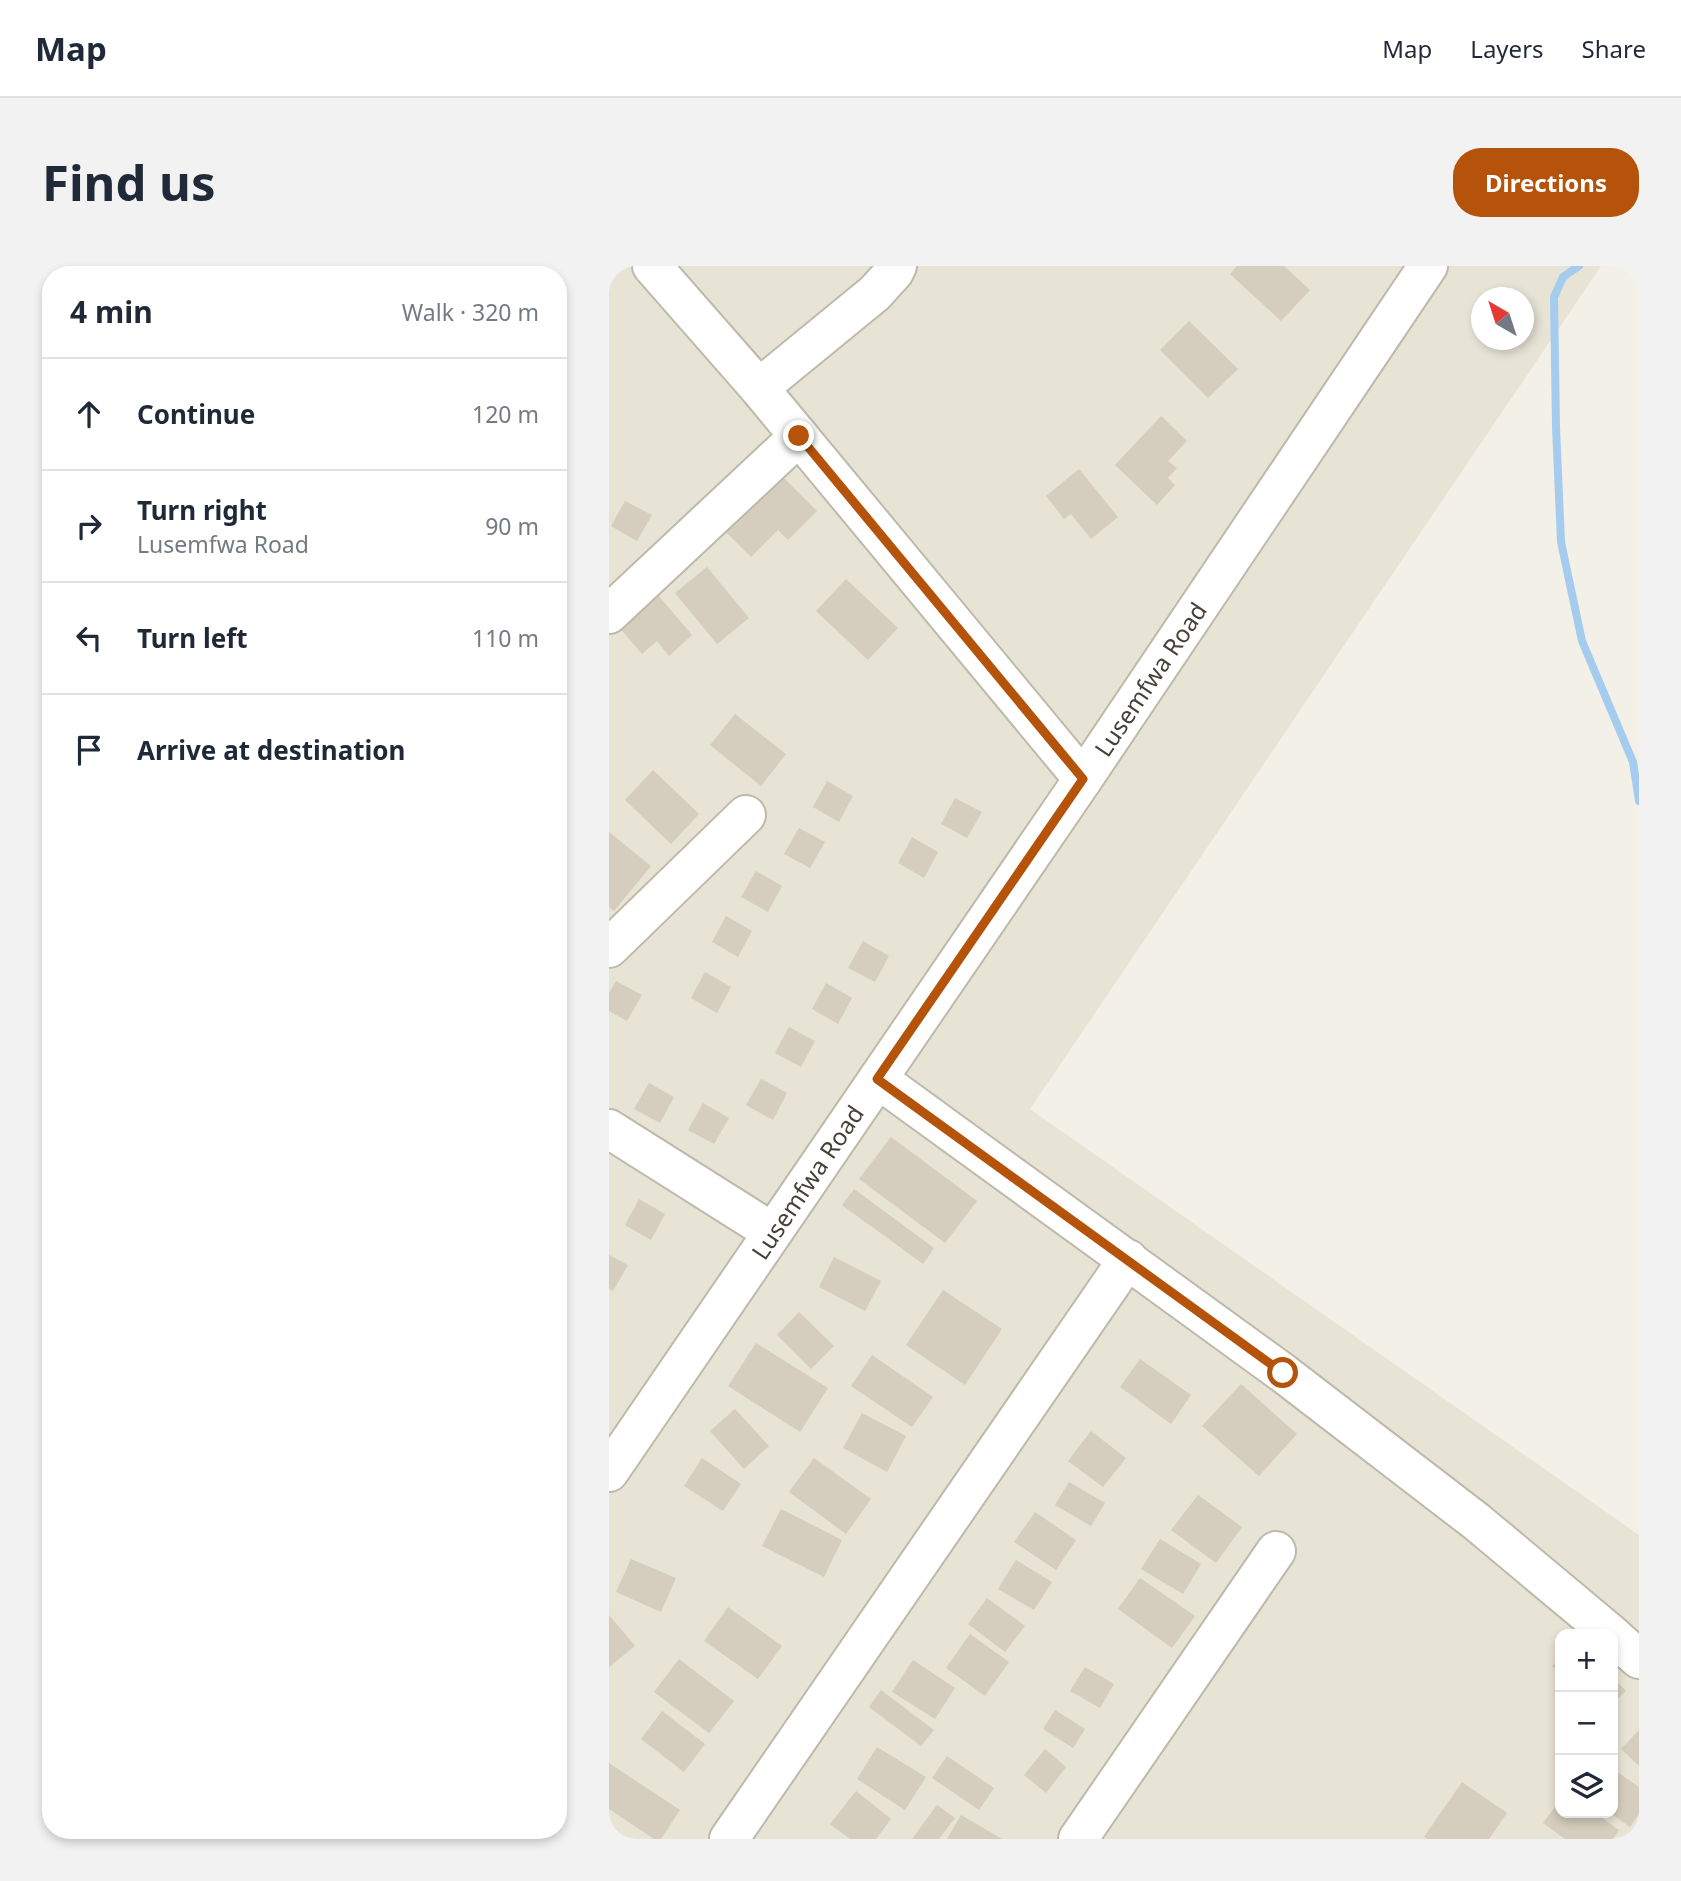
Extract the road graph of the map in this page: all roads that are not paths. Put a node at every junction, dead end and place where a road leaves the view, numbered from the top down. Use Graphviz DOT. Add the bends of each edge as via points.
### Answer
graph roads {
  1 [pos="652,266"];
  2 [pos="897,266"];
  3 [pos="1428,266"];
  4 [pos="759,388"];
  5 [pos="799,436"];
  6 [pos="609,614"];
  7 [pos="1083,779"];
  8 [pos="746,815"];
  9 [pos="609,948"];
  10 [pos="877,1079"];
  11 [pos="609,1129"];
  12 [pos="772,1232"];
  13 [pos="1128,1259"];
  14 [pos="609,1472"];
  15 [pos="1276,1551"];
  16 [pos="1605,1629"];
  17 [pos="1618,1641"];
  18 [pos="1639,1660"];
  19 [pos="729,1839"];
  20 [pos="1078,1839"];
  1 -- 4 [label="street"];
  2 -- 4 [label="street" via="876,293"];
  3 -- 7 [label="street, Lusemfwa Road"];
  4 -- 5 [label="street"];
  5 -- 6 [label="street"];
  5 -- 7 [label="street"];
  7 -- 10 [label="street, Lusemfwa Road"];
  8 -- 9 [label="street"];
  10 -- 12 [label="street, Lusemfwa Road"];
  10 -- 13 [label="street"];
  11 -- 12 [label="street"];
  12 -- 14 [label="street, Lusemfwa Road"];
  13 -- 16 [label="street" via="1477,1522"];
  13 -- 19 [label="street"];
  15 -- 20 [label="street"];
  17 -- 18 [label="street"];
}
